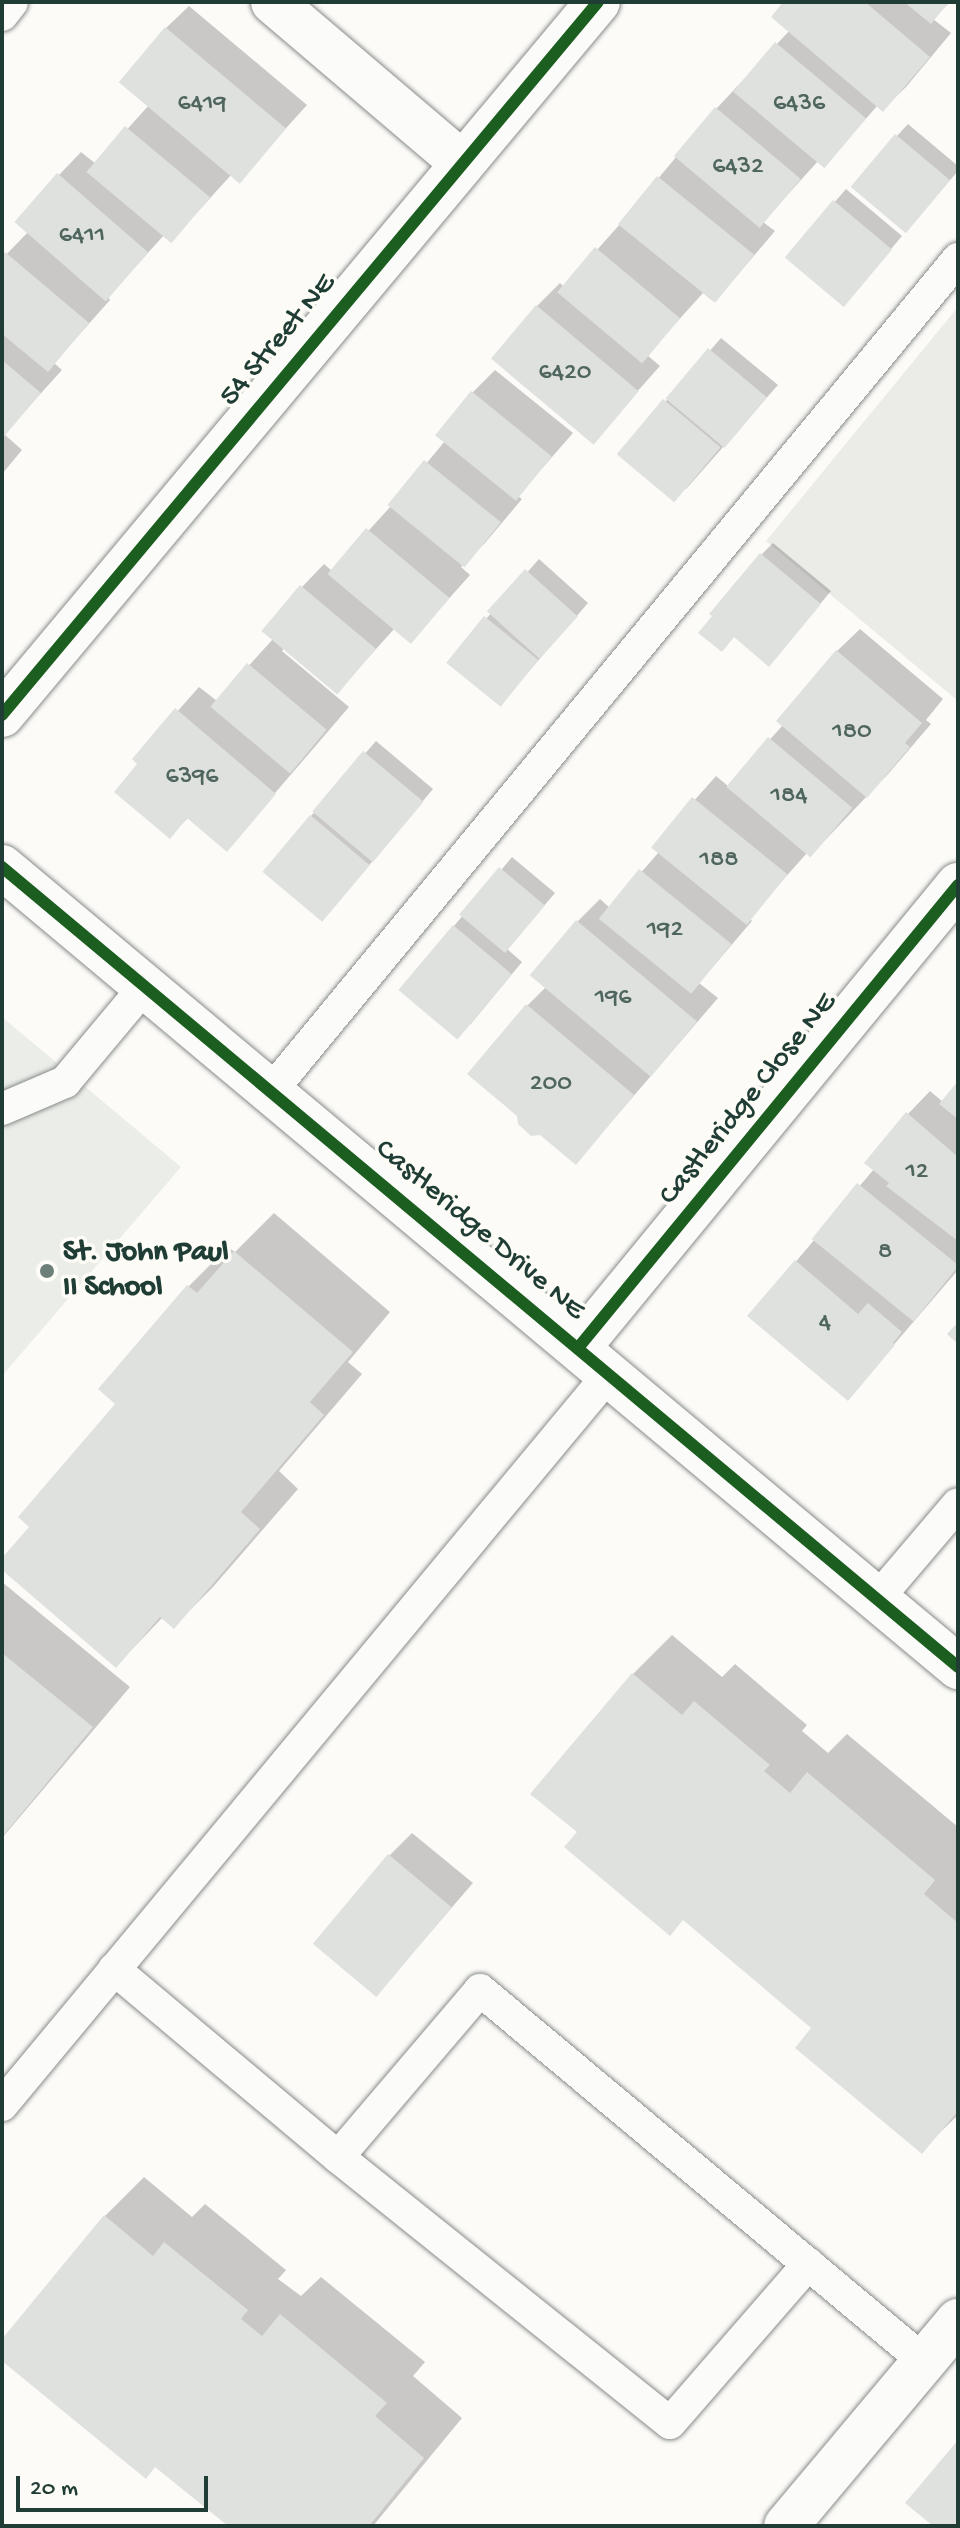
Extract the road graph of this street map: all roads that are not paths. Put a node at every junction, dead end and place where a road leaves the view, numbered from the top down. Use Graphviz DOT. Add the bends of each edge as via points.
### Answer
graph roads {
  1 [pos="12,2"];
  2 [pos="273,2"];
  3 [pos="598,2"];
  4 [pos="2,15"];
  5 [pos="462,163"];
  6 [pos="958,259"];
  7 [pos="2,715"];
  8 [pos="2,867"];
  9 [pos="958,885"];
  10 [pos="146,985"];
  11 [pos="272,1090"];
  12 [pos="2,1109"];
  13 [pos="594,1361"];
  14 [pos="958,1504"];
  15 [pos="878,1598"];
  16 [pos="958,1667"];
  17 [pos="114,1969"];
  18 [pos="2,2105"];
  19 [pos="338,2157"];
  20 [pos="808,2264"];
  21 [pos="958,2321"];
  22 [pos="925,2362"];
  23 [pos="786,2526"];
  1 -- 4 [label="lane"];
  2 -- 5 [label="street"];
  3 -- 5 [label="street, 54 Street NE"];
  5 -- 7 [label="street, 54 Street NE"];
  6 -- 11 [label="lane"];
  8 -- 10 [label="street, Castleridge Drive NE"];
  9 -- 13 [label="street, Castleridge Close NE"];
  10 -- 11 [label="street, Castleridge Drive NE"];
  10 -- 12 [label="lane" via="65,1082"];
  11 -- 13 [label="street, Castleridge Drive NE"];
  13 -- 15 [label="street, Castleridge Drive NE"];
  13 -- 17 [label="lane"];
  14 -- 15 [label="lane"];
  15 -- 16 [label="street, Castleridge Drive NE"];
  17 -- 18 [label="lane"];
  17 -- 19 [label="lane"];
  19 -- 20 [label="lane" via="670,2423"];
  19 -- 20 [label="lane" via="480,1990"];
  20 -- 22 [label="lane"];
  21 -- 22 [label="street"];
  22 -- 23 [label="street"];
}
